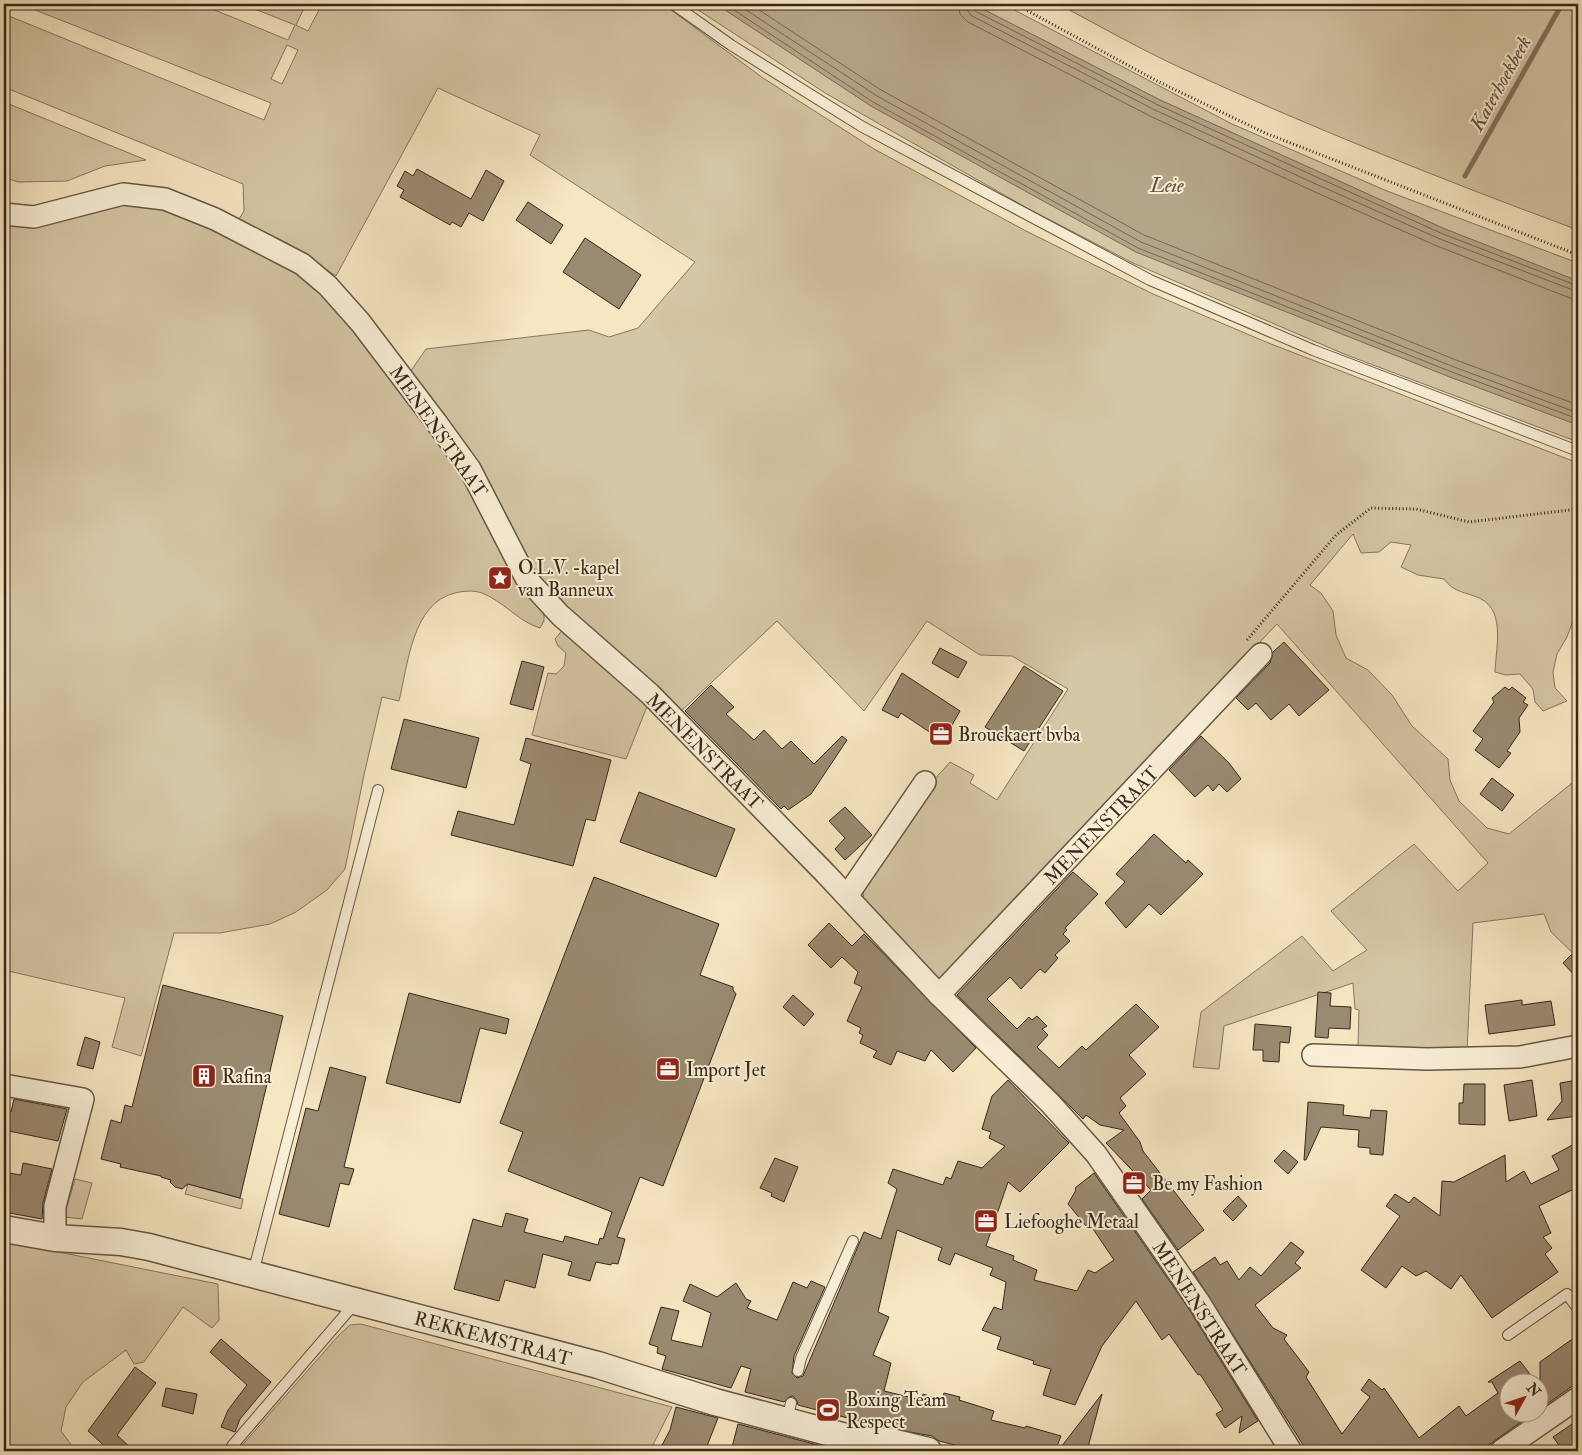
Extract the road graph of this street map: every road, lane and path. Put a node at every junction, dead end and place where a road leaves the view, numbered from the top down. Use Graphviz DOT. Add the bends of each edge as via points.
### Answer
graph roads {
  1 [pos="673,4"];
  2 [pos="1015,4"];
  3 [pos="4,214"];
  4 [pos="1578,255"];
  5 [pos="1578,451"];
  6 [pos="1578,509"];
  7 [pos="1257,658"];
  8 [pos="925,782"];
  9 [pos="378,790"];
  10 [pos="847,896"];
  11 [pos="939,995"];
  12 [pos="1578,1046"];
  13 [pos="1313,1055"];
  14 [pos="4,1085"];
  15 [pos="4,1229"];
  16 [pos="54,1238"];
  17 [pos="853,1242"];
  18 [pos="253,1274"];
  19 [pos="357,1302"];
  20 [pos="1578,1310"];
  21 [pos="1508,1335"];
  22 [pos="798,1370"];
  23 [pos="1578,1398"];
  24 [pos="232,1446"];
  25 [pos="928,1451"];
  26 [pos="1291,1451"];
  27 [pos="1500,1451"];
  1 -- 5 [label="lane" via="731,45 861,126 1150,280 1313,350"];
  2 -- 4 [label="path" via="1157,81 1265,133"];
  3 -- 10 [label="street, MENENSTRAAT" via="34,217 123,194 165,199 215,219 302,264 328,286 360,322 470,469 526,578 537,592 650,694"];
  6 -- 7 [label="path" via="1468,522 1416,509 1371,508 1336,535 1240,648"];
  7 -- 11 [label="street, MENENSTRAAT"];
  8 -- 10 [label="street"];
  9 -- 18 [label="lane"];
  10 -- 11 [label="street, MENENSTRAAT"];
  11 -- 26 [label="street, MENENSTRAAT" via="1050,1103 1096,1154 1199,1302"];
  12 -- 13 [label="street" via="1520,1057 1427,1059"];
  14 -- 16 [label="street" via="83,1099 55,1206"];
  15 -- 16 [label="street, REKKEMSTRAAT"];
  16 -- 18 [label="street, REKKEMSTRAAT" via="121,1242"];
  17 -- 22 [label="lane"];
  18 -- 19 [label="street, REKKEMSTRAAT"];
  19 -- 24 [label="lane"];
  19 -- 25 [label="street, REKKEMSTRAAT" via="598,1365 715,1402 789,1412 861,1441 891,1442"];
  20 -- 21 [label="lane" via="1568,1294"];
  23 -- 27 [label="street"];
}
